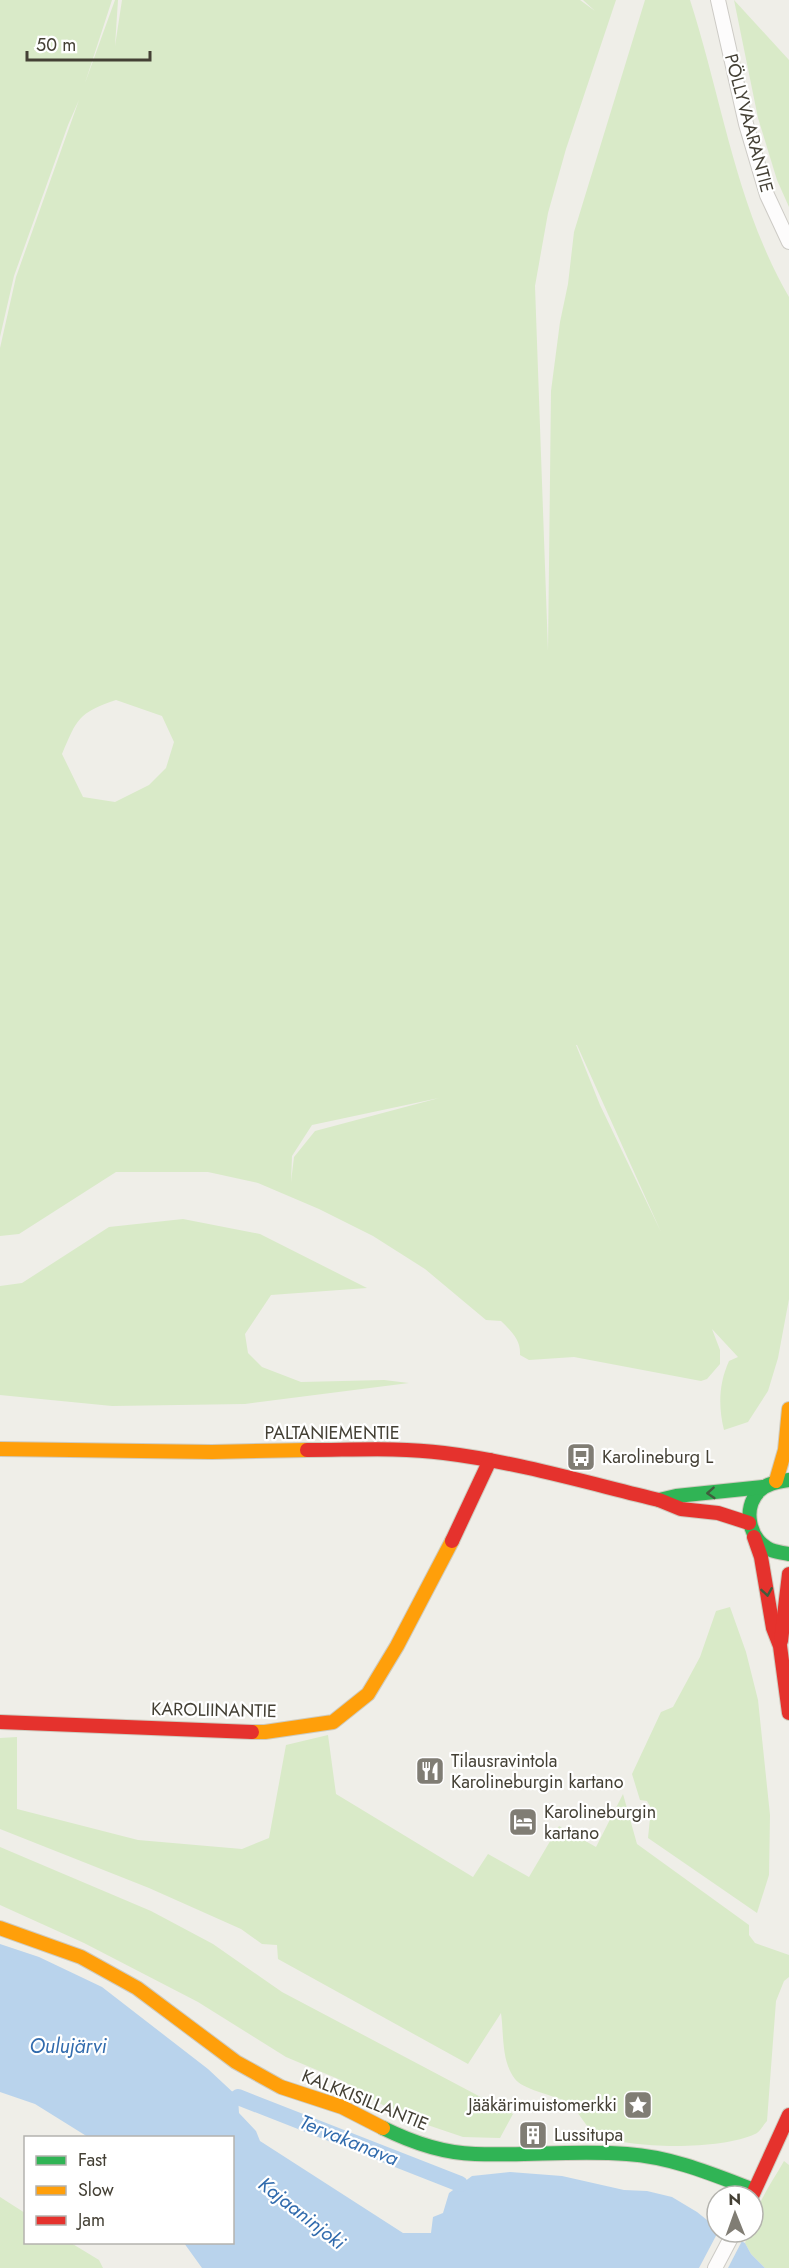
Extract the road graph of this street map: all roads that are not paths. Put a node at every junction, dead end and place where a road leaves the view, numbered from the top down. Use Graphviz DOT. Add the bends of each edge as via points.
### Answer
graph roads {
  1 [pos="718,0"];
  2 [pos="789,242"];
  3 [pos="789,1409"];
  4 [pos="0,1449"];
  5 [pos="490,1460"];
  6 [pos="776,1483"];
  7 [pos="659,1500"];
  8 [pos="749,1523"];
  9 [pos="754,1537"];
  10 [pos="789,1554"];
  11 [pos="789,1574"];
  12 [pos="780,1646"];
  13 [pos="789,1713"];
  14 [pos="0,1722"];
  15 [pos="0,1928"];
  16 [pos="789,2115"];
  17 [pos="732,2184"];
  18 [pos="757,2184"];
  19 [pos="728,2244"];
  20 [pos="715,2268"];
  1 -- 2 [label="street, PÖLLYVAARANTIE" via="746,124 767,195"];
  3 -- 6 [label="street" via="785,1450"];
  4 -- 5 [label="street, PALTANIEMENTIE" via="396,1449"];
  5 -- 7 [label="street, PALTANIEMENTIE"];
  5 -- 14 [label="street, KAROLIINANTIE" via="397,1646 368,1694 333,1722 265,1732"];
  6 -- 7 [label="street, PALTANIEMENTIE, one-way"];
  6 -- 8 [label="street" via="751,1503"];
  7 -- 8 [label="street, PALTANIEMENTIE" via="681,1509 718,1513"];
  8 -- 9 [label="street"];
  9 -- 10 [label="street" via="770,1550"];
  9 -- 12 [label="street, one-way"];
  11 -- 12 [label="street"];
  12 -- 13 [label="street"];
  15 -- 17 [label="street, KALKKISILLANTIE" via="81,1957 137,1988 236,2062 281,2086 342,2107 398,2135 435,2148 474,2154 630,2154 679,2162"];
  16 -- 18 [label="street"];
  19 -- 20 [label="street"];
}
